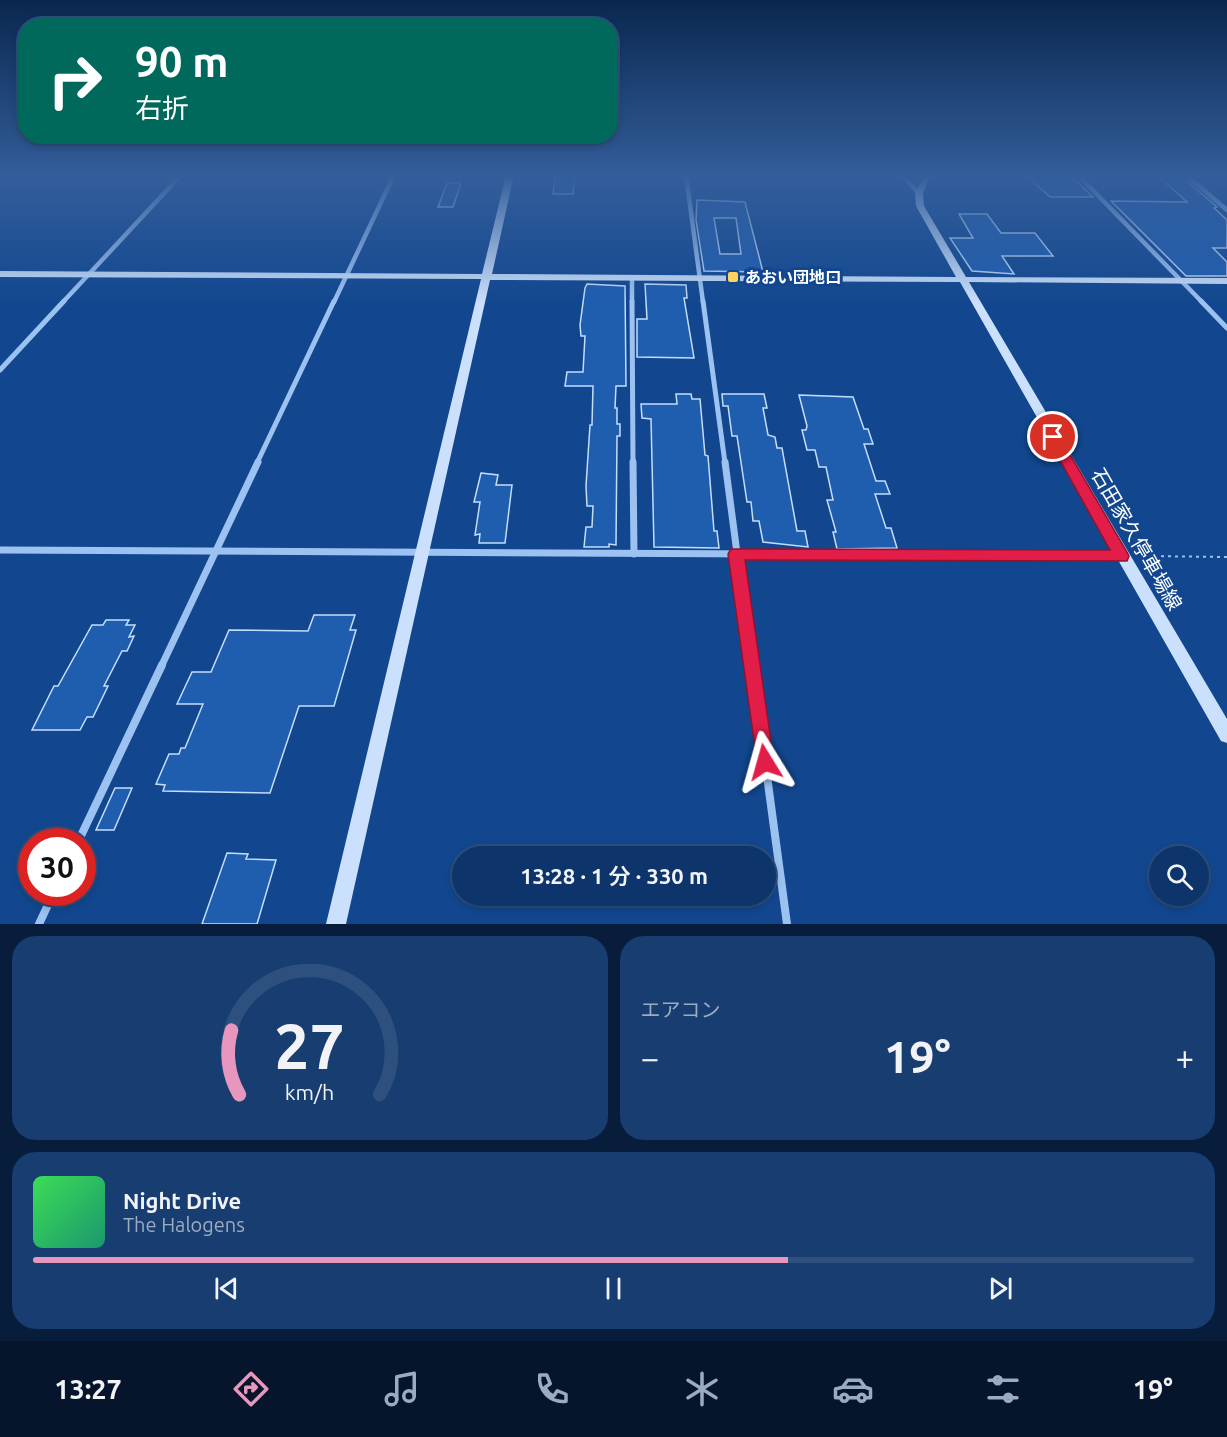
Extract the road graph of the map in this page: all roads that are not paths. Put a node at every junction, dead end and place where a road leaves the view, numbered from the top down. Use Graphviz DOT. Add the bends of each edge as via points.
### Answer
graph roads {
  1 [pos="140,218"];
  2 [pos="374,218"];
  3 [pos="500,218"];
  4 [pos="691,218"];
  5 [pos="927,218"];
  6 [pos="1120,218"];
  7 [pos="0,274"];
  8 [pos="88,274"];
  9 [pos="347,276"];
  10 [pos="486,276"];
  11 [pos="632,277"];
  12 [pos="699,277"];
  13 [pos="962,278"];
  14 [pos="1182,281"];
  15 [pos="1227,281"];
  16 [pos="1227,328"];
  17 [pos="0,370"];
  18 [pos="0,550"];
  19 [pos="215,551"];
  20 [pos="424,552"];
  21 [pos="634,554"];
  22 [pos="736,554"];
  23 [pos="1122,556"];
  24 [pos="1227,735"];
  25 [pos="85,828"];
  26 [pos="47,906"];
  27 [pos="39,924"];
  28 [pos="336,924"];
  29 [pos="787,924"];
  1 -- 8 [label="street"];
  2 -- 9 [label="street"];
  3 -- 10 [label="street"];
  4 -- 12 [label="street"];
  5 -- 13 [label="street, 石田家久停車場線"];
  6 -- 14 [label="street"];
  7 -- 8 [label="street"];
  8 -- 9 [label="street"];
  8 -- 17 [label="street"];
  9 -- 10 [label="street"];
  9 -- 19 [label="street"];
  10 -- 11 [label="street"];
  10 -- 20 [label="street"];
  11 -- 12 [label="street"];
  11 -- 21 [label="street"];
  12 -- 13 [label="street"];
  12 -- 22 [label="street"];
  13 -- 14 [label="street"];
  13 -- 23 [label="street, 石田家久停車場線"];
  14 -- 15 [label="street"];
  14 -- 16 [label="street"];
  18 -- 19 [label="street"];
  19 -- 20 [label="street"];
  19 -- 25 [label="street"];
  20 -- 21 [label="street"];
  20 -- 28 [label="street"];
  21 -- 22 [label="street"];
  22 -- 23 [label="street"];
  22 -- 29 [label="street"];
  23 -- 24 [label="street, 石田家久停車場線"];
  26 -- 27 [label="street"];
}
